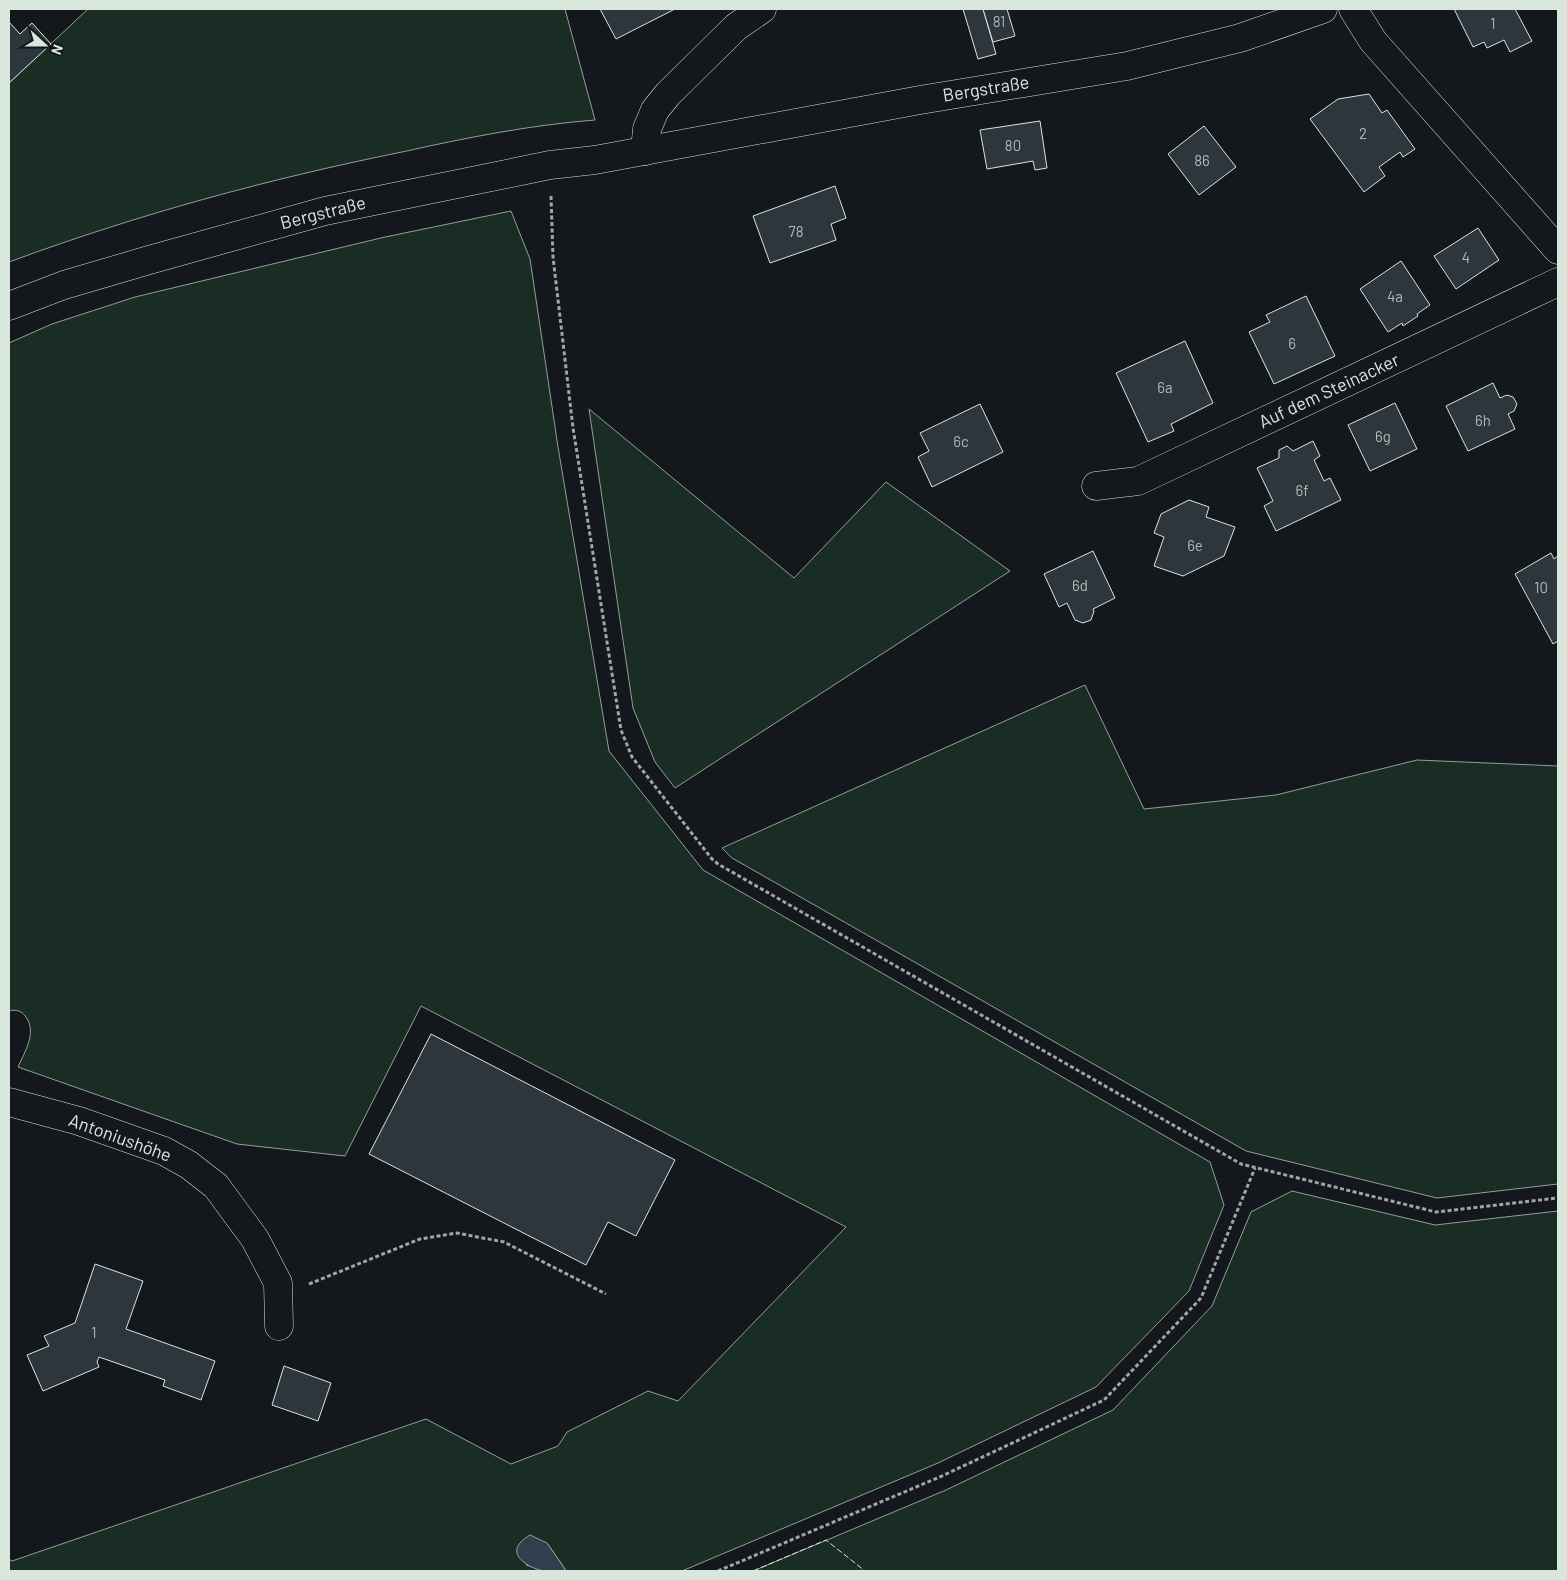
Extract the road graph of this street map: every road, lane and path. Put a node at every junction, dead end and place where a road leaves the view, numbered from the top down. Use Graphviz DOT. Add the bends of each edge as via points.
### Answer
graph roads {
  1 [pos="762,9"];
  2 [pos="1323,9"];
  3 [pos="1353,9"];
  4 [pos="644,151"];
  5 [pos="550,165"];
  6 [pos="1558,250"];
  7 [pos="1558,282"];
  8 [pos="9,306"];
  9 [pos="1096,486"];
  10 [pos="9,1102"];
  11 [pos="1255,1168"];
  12 [pos="1558,1198"];
  13 [pos="606,1294"];
  14 [pos="278,1296"];
  15 [pos="279,1326"];
  16 [pos="718,1571"];
  1 -- 4 [label="main road" via="736,27 668,94 655,110 647,129"];
  2 -- 4 [label="main road, Bergstraße" via="1240,38 1127,66"];
  3 -- 6 [label="main road" via="1374,41"];
  4 -- 5 [label="main road, Bergstraße"];
  5 -- 8 [label="main road, Bergstraße" via="325,211 64,285"];
  5 -- 11 [label="path" via="553,256 573,428 621,730 632,757 718,864 1228,1157"];
  7 -- 9 [label="main road, Auf dem Steinacker" via="1138,481"];
  10 -- 14 [label="main road, Antoniushöhe" via="80,1121 164,1151 189,1165 216,1186 255,1239 278,1283"];
  11 -- 12 [label="path" via="1436,1212"];
  11 -- 16 [label="path" via="1201,1298 1104,1400 942,1476"];
  13 -- 14 [label="path" via="504,1242 456,1233 420,1238"];
  14 -- 15 [label="main road, Antoniushöhe"];
}
